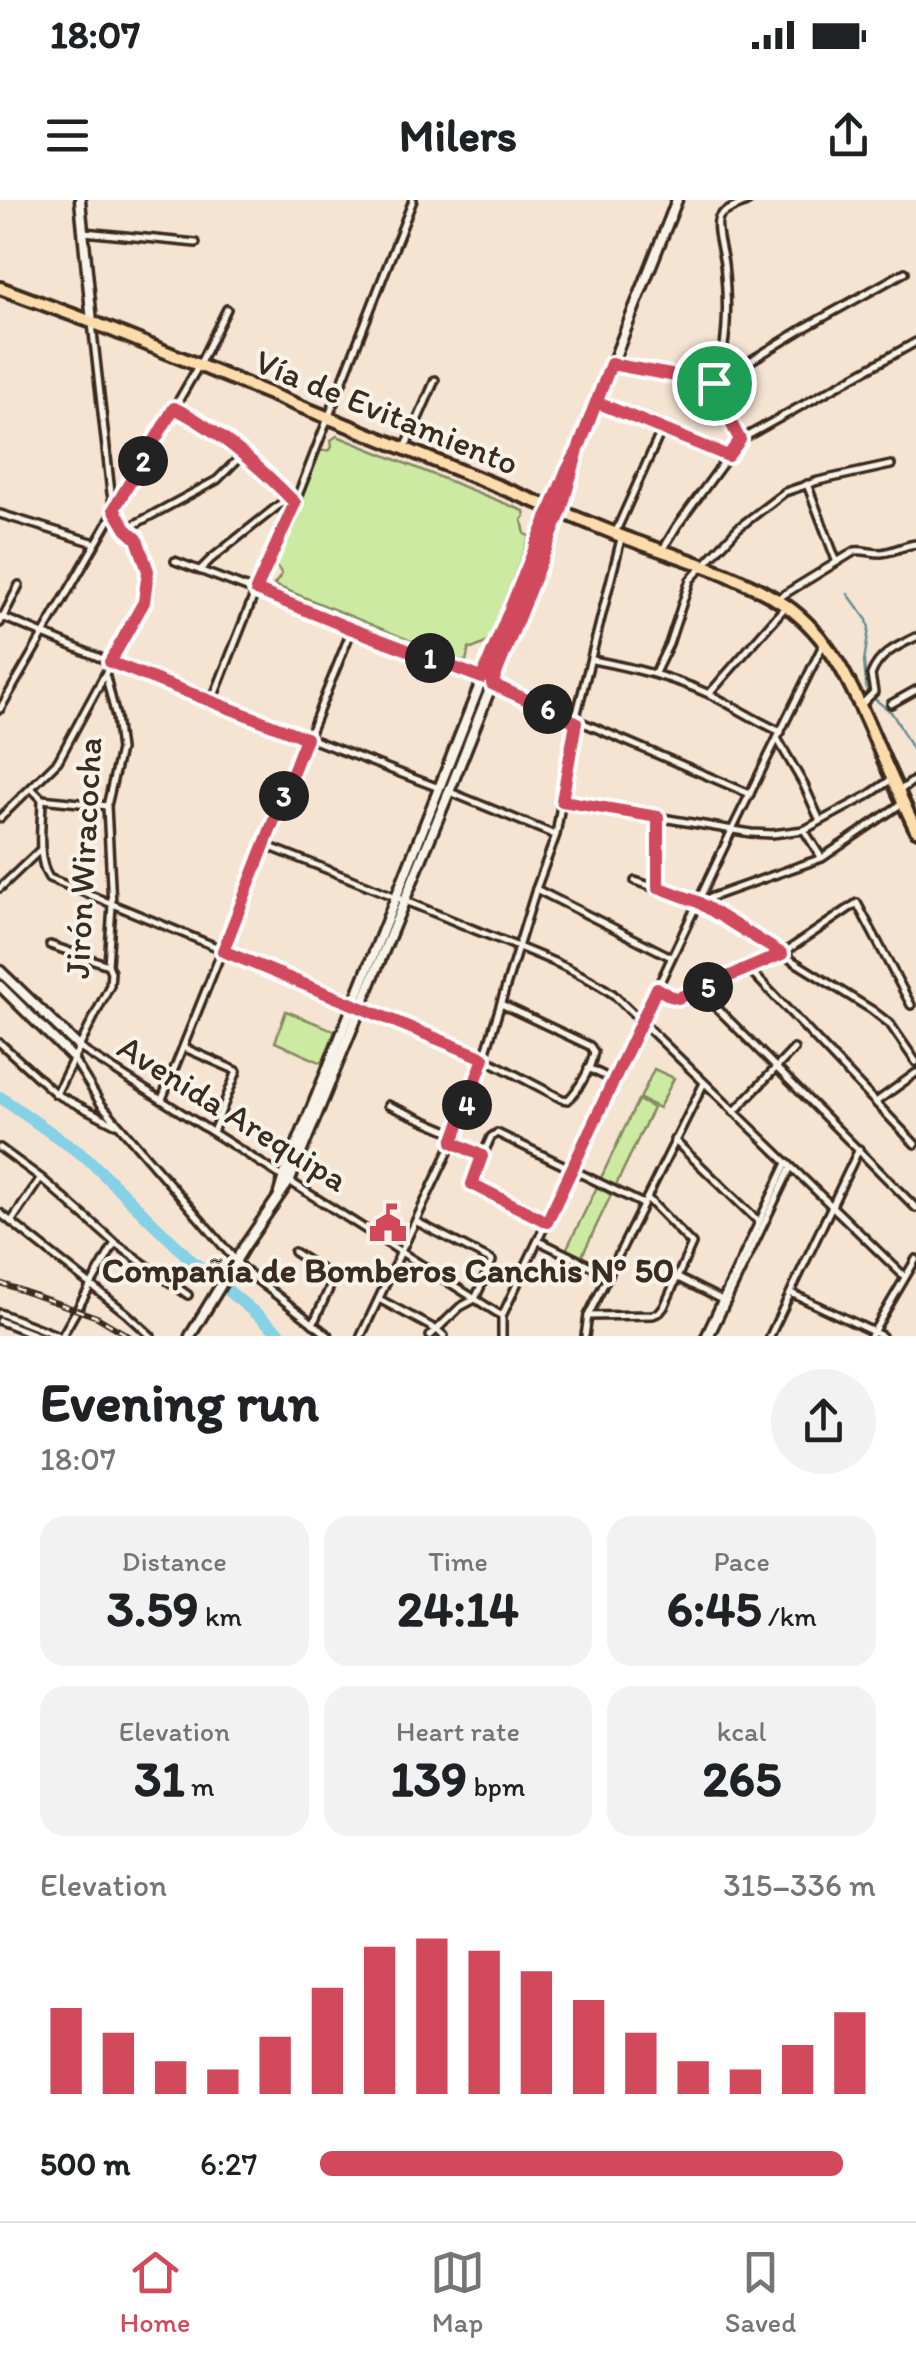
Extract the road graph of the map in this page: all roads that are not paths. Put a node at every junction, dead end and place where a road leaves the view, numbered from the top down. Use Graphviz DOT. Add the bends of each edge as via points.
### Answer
graph roads {
  1 [pos="80,200"];
  2 [pos="413,200"];
  3 [pos="677,200"];
  4 [pos="748,201"];
  5 [pos="84,232"];
  6 [pos="196,243"];
  7 [pos="905,272"];
  8 [pos="0,288"];
  9 [pos="226,309"];
  10 [pos="92,322"];
  11 [pos="916,342"];
  12 [pos="611,364"];
  13 [pos="198,367"];
  14 [pos="435,380"];
  15 [pos="714,383"];
  16 [pos="596,402"];
  17 [pos="174,408"];
  18 [pos="328,417"];
  19 [pos="662,429"];
  20 [pos="740,440"];
  21 [pos="405,448"];
  22 [pos="242,456"];
  23 [pos="728,456"];
  24 [pos="891,465"];
  25 [pos="807,484"];
  26 [pos="289,497"];
  27 [pos="295,503"];
  28 [pos="114,509"];
  29 [pos="556,509"];
  30 [pos="0,514"];
  31 [pos="126,529"];
  32 [pos="618,535"];
  33 [pos="95,543"];
  34 [pos="916,544"];
  35 [pos="661,552"];
  36 [pos="836,560"];
  37 [pos="175,562"];
  38 [pos="702,566"];
  39 [pos="200,570"];
  40 [pos="19,585"];
  41 [pos="256,590"];
  42 [pos="781,603"];
  43 [pos="1,619"];
  44 [pos="352,629"];
  45 [pos="44,634"];
  46 [pos="916,637"];
  47 [pos="824,643"];
  48 [pos="592,660"];
  49 [pos="110,662"];
  50 [pos="106,674"];
  51 [pos="655,674"];
  52 [pos="482,678"];
  53 [pos="492,684"];
  54 [pos="916,690"];
  55 [pos="709,694"];
  56 [pos="867,700"];
  57 [pos="212,701"];
  58 [pos="891,704"];
  59 [pos="0,709"];
  60 [pos="576,722"];
  61 [pos="781,732"];
  62 [pos="306,738"];
  63 [pos="778,740"];
  64 [pos="916,779"];
  65 [pos="892,780"];
  66 [pos="31,788"];
  67 [pos="445,790"];
  68 [pos="750,794"];
  69 [pos="901,797"];
  70 [pos="42,799"];
  71 [pos="562,801"];
  72 [pos="107,806"];
  73 [pos="658,817"];
  74 [pos="0,818"];
  75 [pos="820,821"];
  76 [pos="733,828"];
  77 [pos="804,830"];
  78 [pos="916,830"];
  79 [pos="556,835"];
  80 [pos="264,845"];
  81 [pos="42,848"];
  82 [pos="822,858"];
  83 [pos="635,881"];
  84 [pos="658,887"];
  85 [pos="0,888"];
  86 [pos="536,889"];
  87 [pos="399,899"];
  88 [pos="698,902"];
  89 [pos="112,904"];
  90 [pos="50,945"];
  91 [pos="518,947"];
  92 [pos="223,951"];
  93 [pos="782,954"];
  94 [pos="671,957"];
  95 [pos="108,965"];
  96 [pos="748,969"];
  97 [pos="0,971"];
  98 [pos="0,986"];
  99 [pos="657,988"];
  100 [pos="700,990"];
  101 [pos="501,1004"];
  102 [pos="912,1004"];
  103 [pos="358,1006"];
  104 [pos="642,1022"];
  105 [pos="0,1043"];
  106 [pos="78,1046"];
  107 [pos="184,1047"];
  108 [pos="794,1048"];
  109 [pos="73,1058"];
  110 [pos="484,1058"];
  111 [pos="916,1062"];
  112 [pos="588,1068"];
  113 [pos="776,1068"];
  114 [pos="916,1072"];
  115 [pos="614,1081"];
  116 [pos="704,1083"];
  117 [pos="56,1094"];
  118 [pos="162,1099"];
  119 [pos="876,1102"];
  120 [pos="388,1105"];
  121 [pos="734,1112"];
  122 [pos="121,1127"];
  123 [pos="213,1132"];
  124 [pos="456,1134"];
  125 [pos="674,1140"];
  126 [pos="453,1142"];
  127 [pos="915,1144"];
  128 [pos="0,1148"];
  129 [pos="859,1149"];
  130 [pos="482,1156"];
  131 [pos="789,1165"];
  132 [pos="573,1170"];
  133 [pos="41,1178"];
  134 [pos="287,1178"];
  135 [pos="644,1201"];
  136 [pos="831,1205"];
  137 [pos="916,1208"];
  138 [pos="0,1212"];
  139 [pos="11,1222"];
  140 [pos="417,1222"];
  141 [pos="547,1222"];
  142 [pos="761,1224"];
  143 [pos="538,1240"];
  144 [pos="115,1243"];
  145 [pos="294,1252"];
  146 [pos="401,1252"];
  147 [pos="916,1259"];
  148 [pos="235,1261"];
  149 [pos="608,1275"];
  150 [pos="905,1276"];
  151 [pos="678,1278"];
  152 [pos="89,1286"];
  153 [pos="791,1294"];
  154 [pos="188,1295"];
  155 [pos="378,1299"];
  156 [pos="476,1299"];
  157 [pos="724,1301"];
  158 [pos="502,1316"];
  159 [pos="588,1316"];
  160 [pos="0,1317"];
  161 [pos="313,1324"];
  162 [pos="437,1330"];
  163 [pos="872,1334"];
  164 [pos="40,1336"];
  165 [pos="61,1336"];
  166 [pos="152,1336"];
  167 [pos="190,1336"];
  168 [pos="329,1336"];
  169 [pos="361,1336"];
  170 [pos="430,1336"];
  171 [pos="444,1336"];
  172 [pos="502,1336"];
  173 [pos="585,1336"];
  174 [pos="708,1336"];
  175 [pos="770,1336"];
  176 [pos="882,1336"];
  1 -- 5 [label="street"];
  2 -- 18 [label="street"];
  3 -- 12 [label="street"];
  4 -- 15 [label="street" via="717,222 726,306"];
  5 -- 6 [label="street"];
  5 -- 10 [label="street"];
  7 -- 15 [label="street"];
  8 -- 10 [label="highway, Vía de Evitamiento"];
  9 -- 13 [label="street"];
  10 -- 13 [label="highway, Vía de Evitamiento"];
  10 -- 28 [label="street"];
  11 -- 20 [label="street"];
  12 -- 15 [label="street"];
  12 -- 16 [label="street"];
  13 -- 17 [label="street"];
  13 -- 18 [label="highway, Vía de Evitamiento"];
  14 -- 21 [label="street"];
  15 -- 20 [label="street"];
  16 -- 19 [label="street"];
  16 -- 29 [label="street"];
  17 -- 22 [label="street"];
  17 -- 28 [label="street"];
  18 -- 21 [label="highway, Vía de Evitamiento"];
  18 -- 27 [label="street"];
  19 -- 23 [label="street"];
  19 -- 32 [label="street"];
  20 -- 23 [label="street"];
  21 -- 29 [label="highway, Vía de Evitamiento"];
  22 -- 26 [label="street"];
  22 -- 31 [label="street" via="217,480"];
  23 -- 35 [label="street"];
  24 -- 25 [label="street"];
  25 -- 36 [label="street"];
  25 -- 38 [label="street" via="785,492 738,528"];
  26 -- 27 [label="street"];
  26 -- 39 [label="street"];
  27 -- 41 [label="street"];
  28 -- 31 [label="street"];
  28 -- 33 [label="street"];
  29 -- 32 [label="highway, Vía de Evitamiento"];
  29 -- 52 [label="street"];
  29 -- 53 [label="street"];
  30 -- 33 [label="street"];
  31 -- 49 [label="street" via="137,539 148,571 144,602"];
  32 -- 35 [label="highway, Vía de Evitamiento"];
  32 -- 48 [label="street"];
  33 -- 45 [label="street"];
  34 -- 36 [label="street" via="855,551"];
  35 -- 38 [label="highway, Vía de Evitamiento"];
  36 -- 42 [label="street"];
  37 -- 39 [label="street"];
  38 -- 42 [label="highway, Vía de Evitamiento"];
  38 -- 51 [label="street" via="687,585"];
  39 -- 41 [label="street"];
  40 -- 43 [label="street"];
  41 -- 44 [label="street"];
  41 -- 57 [label="street"];
  42 -- 47 [label="highway, Vía de Evitamiento"];
  42 -- 55 [label="street"];
  43 -- 45 [label="street"];
  44 -- 52 [label="street"];
  44 -- 62 [label="street"];
  45 -- 49 [label="street"];
  45 -- 59 [label="street"];
  46 -- 56 [label="street" via="880,659"];
  47 -- 56 [label="highway, Vía de Evitamiento"];
  47 -- 61 [label="street"];
  48 -- 51 [label="street"];
  48 -- 60 [label="street"];
  49 -- 50 [label="street"];
  49 -- 57 [label="street"];
  50 -- 66 [label="street" via="58,762"];
  50 -- 72 [label="street, Jirón Wiracocha" via="120,750"];
  51 -- 55 [label="street"];
  52 -- 53 [label="street"];
  52 -- 67 [label="street"];
  53 -- 60 [label="street"];
  53 -- 67 [label="street"];
  54 -- 58 [label="street"];
  55 -- 61 [label="street"];
  56 -- 65 [label="highway, Vía de Evitamiento"];
  57 -- 62 [label="street"];
  60 -- 68 [label="street"];
  60 -- 71 [label="street"];
  61 -- 63 [label="street"];
  62 -- 67 [label="street"];
  62 -- 80 [label="street"];
  63 -- 68 [label="street"];
  63 -- 75 [label="street"];
  64 -- 69 [label="street"];
  65 -- 69 [label="highway, Vía de Evitamiento"];
  65 -- 75 [label="street"];
  66 -- 70 [label="street"];
  66 -- 74 [label="street"];
  67 -- 79 [label="street"];
  67 -- 87 [label="street"];
  68 -- 76 [label="street"];
  69 -- 78 [label="highway, Vía de Evitamiento"];
  69 -- 82 [label="street"];
  70 -- 72 [label="street"];
  70 -- 81 [label="street"];
  71 -- 73 [label="street"];
  71 -- 79 [label="street"];
  72 -- 89 [label="street, Jirón Wiracocha"];
  73 -- 76 [label="street"];
  73 -- 84 [label="street"];
  75 -- 77 [label="street"];
  76 -- 77 [label="street"];
  76 -- 88 [label="street"];
  77 -- 82 [label="street"];
  79 -- 86 [label="street"];
  80 -- 87 [label="street"];
  80 -- 92 [label="street"];
  81 -- 85 [label="street"];
  81 -- 89 [label="street" via="45,874"];
  82 -- 88 [label="street"];
  83 -- 84 [label="street"];
  84 -- 88 [label="street"];
  86 -- 91 [label="street"];
  86 -- 94 [label="street"];
  87 -- 91 [label="street"];
  87 -- 103 [label="street"];
  88 -- 93 [label="street"];
  88 -- 94 [label="street"];
  89 -- 92 [label="street"];
  89 -- 95 [label="street, Jirón Wiracocha"];
  90 -- 95 [label="street"];
  91 -- 101 [label="street"];
  91 -- 104 [label="street" via="580,973"];
  92 -- 103 [label="street"];
  92 -- 107 [label="street"];
  93 -- 96 [label="street"];
  93 -- 102 [label="street" via="857,903"];
  93 -- 111 [label="street" via="884,1018"];
  94 -- 99 [label="street"];
  95 -- 106 [label="street, Jirón Wiracocha" via="110,984"];
  96 -- 100 [label="street"];
  96 -- 119 [label="street"];
  97 -- 106 [label="street, Avenida Arequipa"];
  98 -- 109 [label="street, Avenida Arequipa"];
  99 -- 100 [label="street" via="678,998"];
  99 -- 104 [label="street"];
  100 -- 113 [label="street"];
  101 -- 110 [label="street"];
  101 -- 112 [label="street" via="590,1046"];
  103 -- 110 [label="street"];
  103 -- 134 [label="street"];
  104 -- 115 [label="street"];
  104 -- 116 [label="street"];
  105 -- 117 [label="street"];
  106 -- 109 [label="street, Jirón Wiracocha"];
  106 -- 118 [label="street, Avenida Arequipa"];
  107 -- 118 [label="street"];
  107 -- 123 [label="street" via="237,1071"];
  108 -- 113 [label="street"];
  109 -- 117 [label="street, Jirón Wiracocha"];
  109 -- 122 [label="street"];
  110 -- 112 [label="street" via="568,1100"];
  110 -- 124 [label="street"];
  112 -- 115 [label="street"];
  113 -- 121 [label="street"];
  113 -- 129 [label="street"];
  114 -- 119 [label="street"];
  115 -- 132 [label="street"];
  116 -- 121 [label="street"];
  116 -- 125 [label="street"];
  117 -- 122 [label="street"];
  118 -- 123 [label="street, Avenida Arequipa"];
  119 -- 127 [label="street"];
  120 -- 124 [label="street"];
  121 -- 131 [label="street"];
  122 -- 148 [label="street"];
  123 -- 134 [label="street, Avenida Arequipa"];
  124 -- 126 [label="street"];
  125 -- 135 [label="street"];
  125 -- 142 [label="street"];
  126 -- 130 [label="street"];
  126 -- 140 [label="street"];
  128 -- 133 [label="street"];
  129 -- 136 [label="street"];
  129 -- 137 [label="street"];
  130 -- 132 [label="street" via="497,1132"];
  130 -- 141 [label="street" via="472,1184"];
  131 -- 136 [label="street"];
  131 -- 142 [label="street"];
  132 -- 135 [label="street"];
  132 -- 141 [label="street"];
  133 -- 139 [label="street"];
  133 -- 144 [label="street"];
  134 -- 146 [label="street, Avenida Arequipa"];
  134 -- 148 [label="street"];
  135 -- 149 [label="street"];
  135 -- 151 [label="street" via="692,1244"];
  136 -- 150 [label="street"];
  136 -- 153 [label="street"];
  138 -- 139 [label="street"];
  139 -- 152 [label="street"];
  140 -- 146 [label="street"];
  140 -- 156 [label="street" via="492,1261"];
  141 -- 143 [label="street"];
  142 -- 157 [label="street"];
  143 -- 149 [label="street"];
  143 -- 158 [label="street"];
  144 -- 152 [label="street"];
  144 -- 154 [label="street"];
  145 -- 161 [label="street" via="334,1278"];
  146 -- 155 [label="street"];
  146 -- 156 [label="street, Avenida Arequipa"];
  147 -- 150 [label="street"];
  148 -- 161 [label="street"];
  148 -- 167 [label="street"];
  149 -- 159 [label="street"];
  150 -- 163 [label="street"];
  151 -- 157 [label="street"];
  151 -- 159 [label="street" via="653,1315"];
  152 -- 165 [label="street"];
  152 -- 166 [label="street"];
  153 -- 163 [label="street"];
  153 -- 175 [label="street"];
  155 -- 162 [label="street"];
  155 -- 169 [label="street"];
  156 -- 158 [label="street, Avenida Arequipa"];
  156 -- 162 [label="street"];
  157 -- 174 [label="street"];
  158 -- 172 [label="street"];
  159 -- 173 [label="street"];
  160 -- 164 [label="street"];
  160 -- 165 [label="street"];
  161 -- 168 [label="street"];
  162 -- 170 [label="street"];
  162 -- 171 [label="street"];
  163 -- 176 [label="street"];
}
